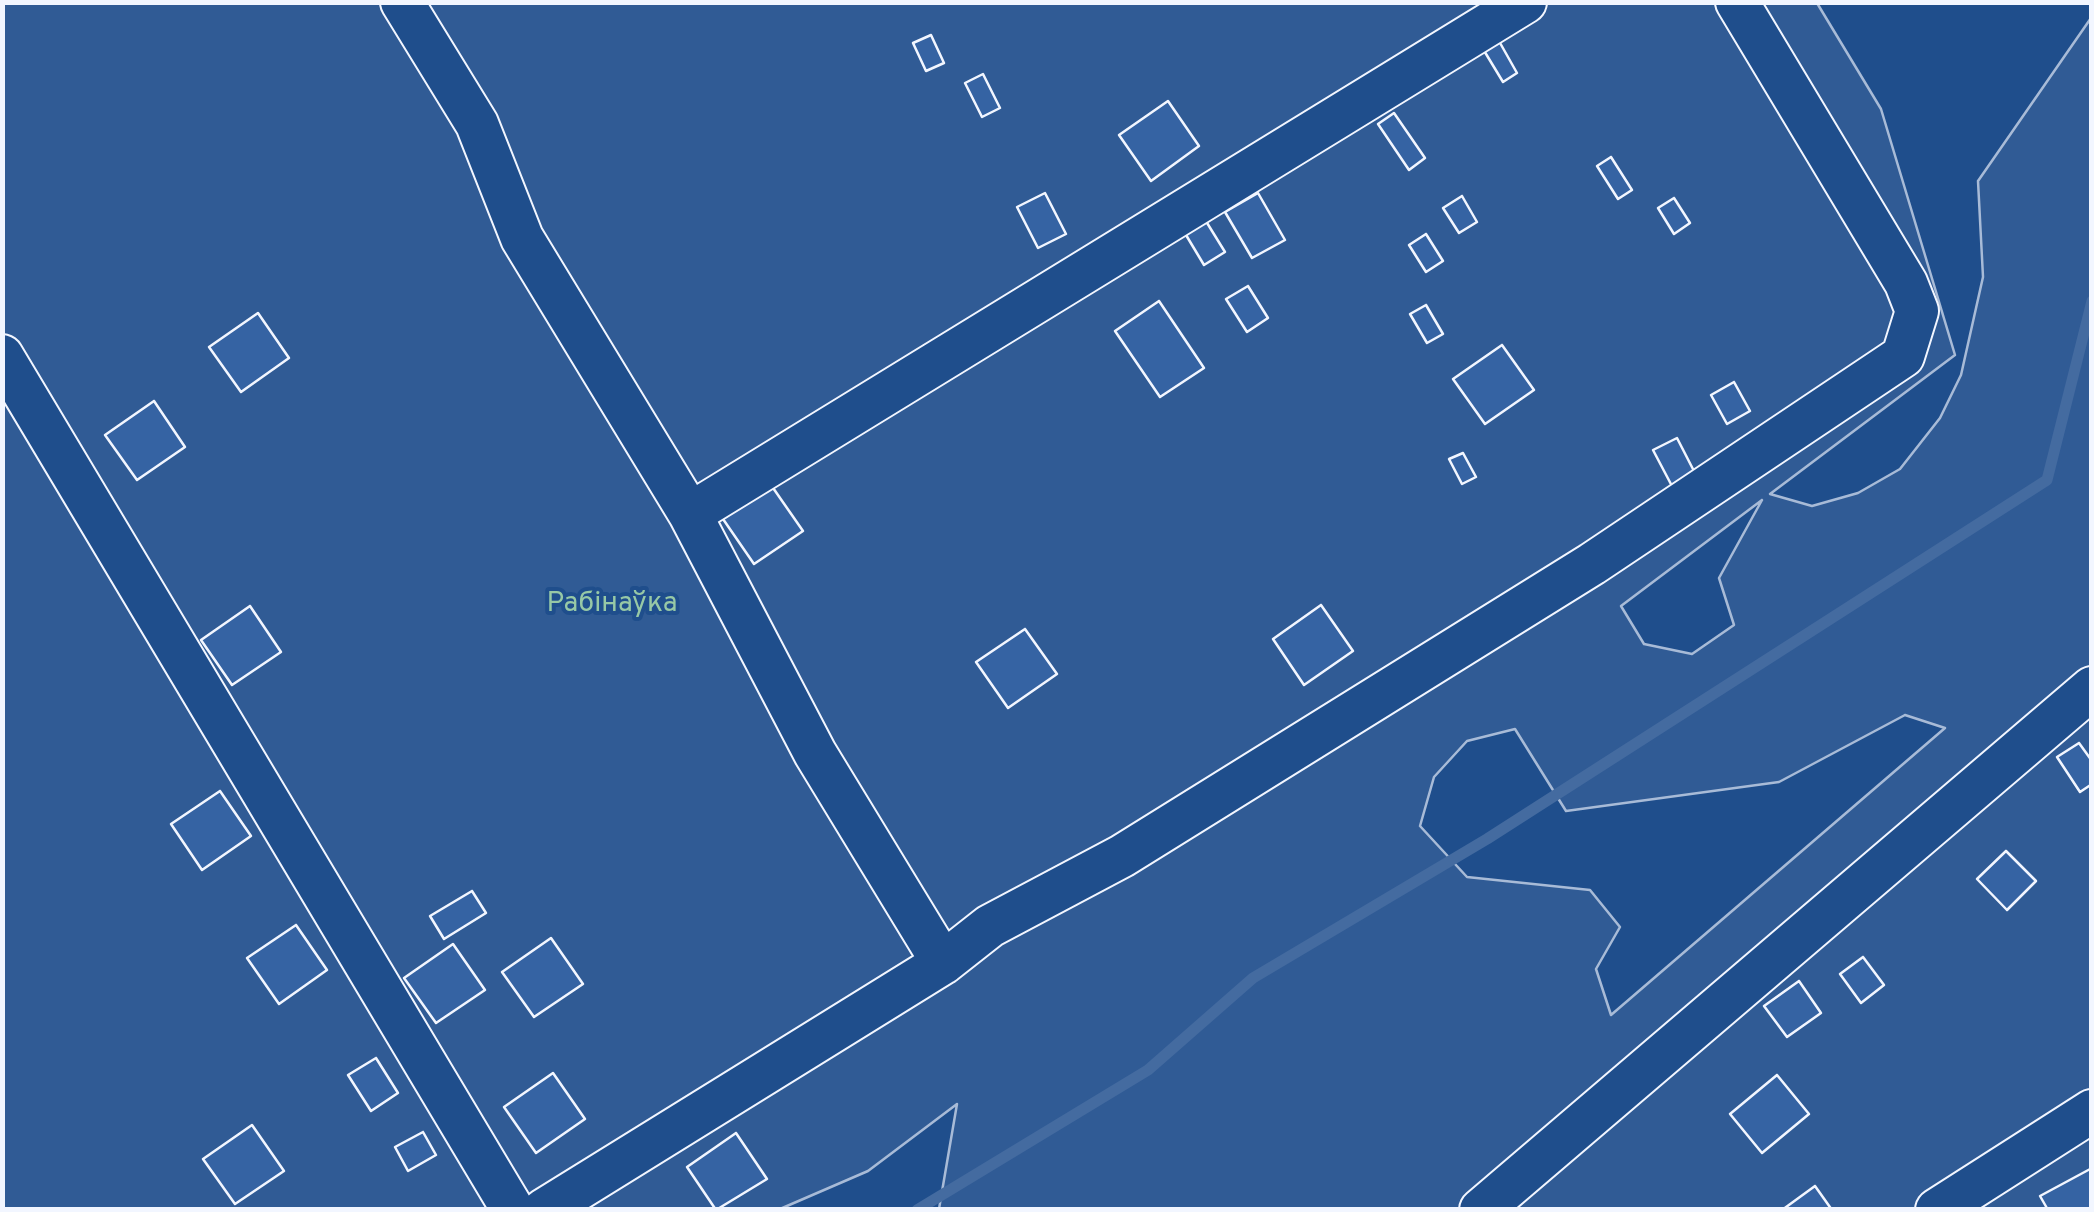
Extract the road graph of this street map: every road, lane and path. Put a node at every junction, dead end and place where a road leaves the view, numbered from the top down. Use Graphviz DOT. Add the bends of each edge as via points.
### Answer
graph roads {
  1 [pos="402,2"];
  2 [pos="1525,2"];
  3 [pos="1737,2"];
  4 [pos="2,356"];
  5 [pos="690,514"];
  6 [pos="2092,688"];
  7 [pos="943,963"];
  8 [pos="2092,1110"];
  9 [pos="513,1210"];
  10 [pos="544,1210"];
  11 [pos="1480,1210"];
  12 [pos="1937,1210"];
  1 -- 5 [label="lane" via="478,124 522,238"];
  2 -- 5 [label="lane"];
  3 -- 7 [label="lane" via="1906,283 1917,310 1902,356 1592,564 1122,856 990,926"];
  4 -- 9 [label="lane"];
  5 -- 7 [label="lane" via="815,753"];
  6 -- 11 [label="lane"];
  7 -- 10 [label="lane"];
  8 -- 12 [label="lane"];
}
